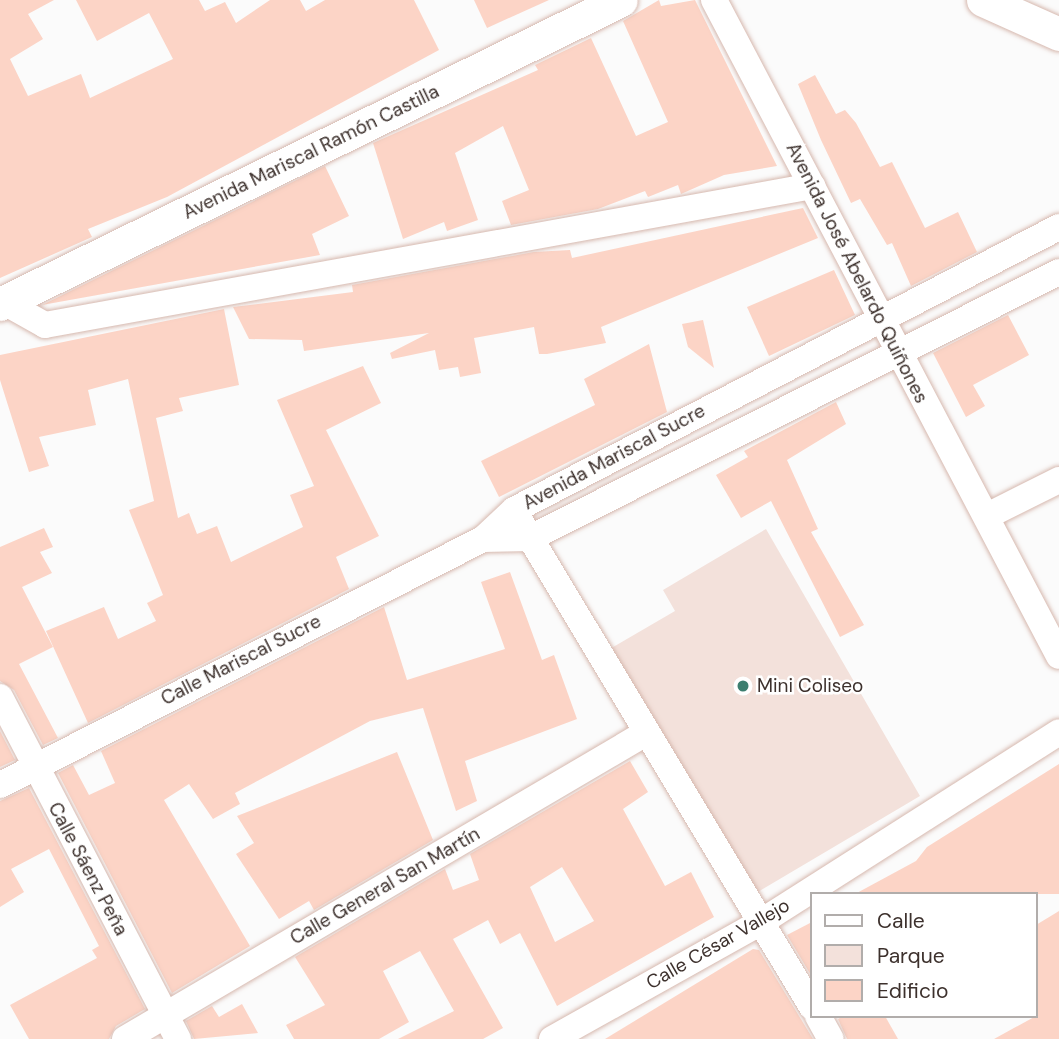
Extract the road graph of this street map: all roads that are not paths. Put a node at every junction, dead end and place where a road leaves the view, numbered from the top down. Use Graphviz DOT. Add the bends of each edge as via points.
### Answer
graph roads {
  1 [pos="621,0"];
  2 [pos="715,0"];
  3 [pos="983,0"];
  4 [pos="1059,33"];
  5 [pos="813,186"];
  6 [pos="1059,226"];
  7 [pos="1059,272"];
  8 [pos="2,304"];
  9 [pos="878,319"];
  10 [pos="894,351"];
  11 [pos="1059,480"];
  12 [pos="514,510"];
  13 [pos="989,515"];
  14 [pos="530,538"];
  15 [pos="483,539"];
  16 [pos="1059,656"];
  17 [pos="0,697"];
  18 [pos="1059,732"];
  19 [pos="646,733"];
  20 [pos="34,766"];
  21 [pos="0,785"];
  22 [pos="761,922"];
  23 [pos="810,1004"];
  24 [pos="165,1014"];
  25 [pos="819,1018"];
  26 [pos="125,1039"];
  27 [pos="178,1039"];
  28 [pos="552,1039"];
  29 [pos="831,1039"];
  1 -- 8 [label="street, Avenida Mariscal Ramón Castilla"];
  2 -- 5 [label="street, Avenida José Abelardo Quiñones"];
  3 -- 4 [label="street"];
  5 -- 8 [label="street" via="45,325"];
  5 -- 9 [label="street, Avenida José Abelardo Quiñones"];
  6 -- 9 [label="street, Avenida Mariscal Sucre"];
  7 -- 10 [label="street, Avenida Mariscal Sucre"];
  9 -- 10 [label="street, Avenida José Abelardo Quiñones"];
  9 -- 12 [label="street, Avenida Mariscal Sucre"];
  10 -- 13 [label="street, Avenida José Abelardo Quiñones"];
  10 -- 14 [label="street, Avenida Mariscal Sucre"];
  11 -- 13 [label="street"];
  12 -- 14 [label="street"];
  12 -- 15 [label="street, Avenida Mariscal Sucre"];
  13 -- 16 [label="street, Avenida José Abelardo Quiñones"];
  14 -- 15 [label="street, Avenida Mariscal Sucre"];
  14 -- 19 [label="street"];
  15 -- 20 [label="street, Calle Mariscal Sucre"];
  17 -- 20 [label="street, Calle Sáenz Peña"];
  18 -- 22 [label="street, Calle César Vallejo"];
  19 -- 22 [label="street"];
  19 -- 24 [label="street, Calle General San Martín"];
  20 -- 21 [label="street, Calle Mariscal Sucre"];
  20 -- 24 [label="street, Calle Sáenz Peña"];
  22 -- 23 [label="street"];
  22 -- 28 [label="street, Calle César Vallejo"];
  24 -- 26 [label="street, Calle General San Martín"];
  24 -- 27 [label="street, Calle Sáenz Peña"];
  25 -- 29 [label="street"];
}
